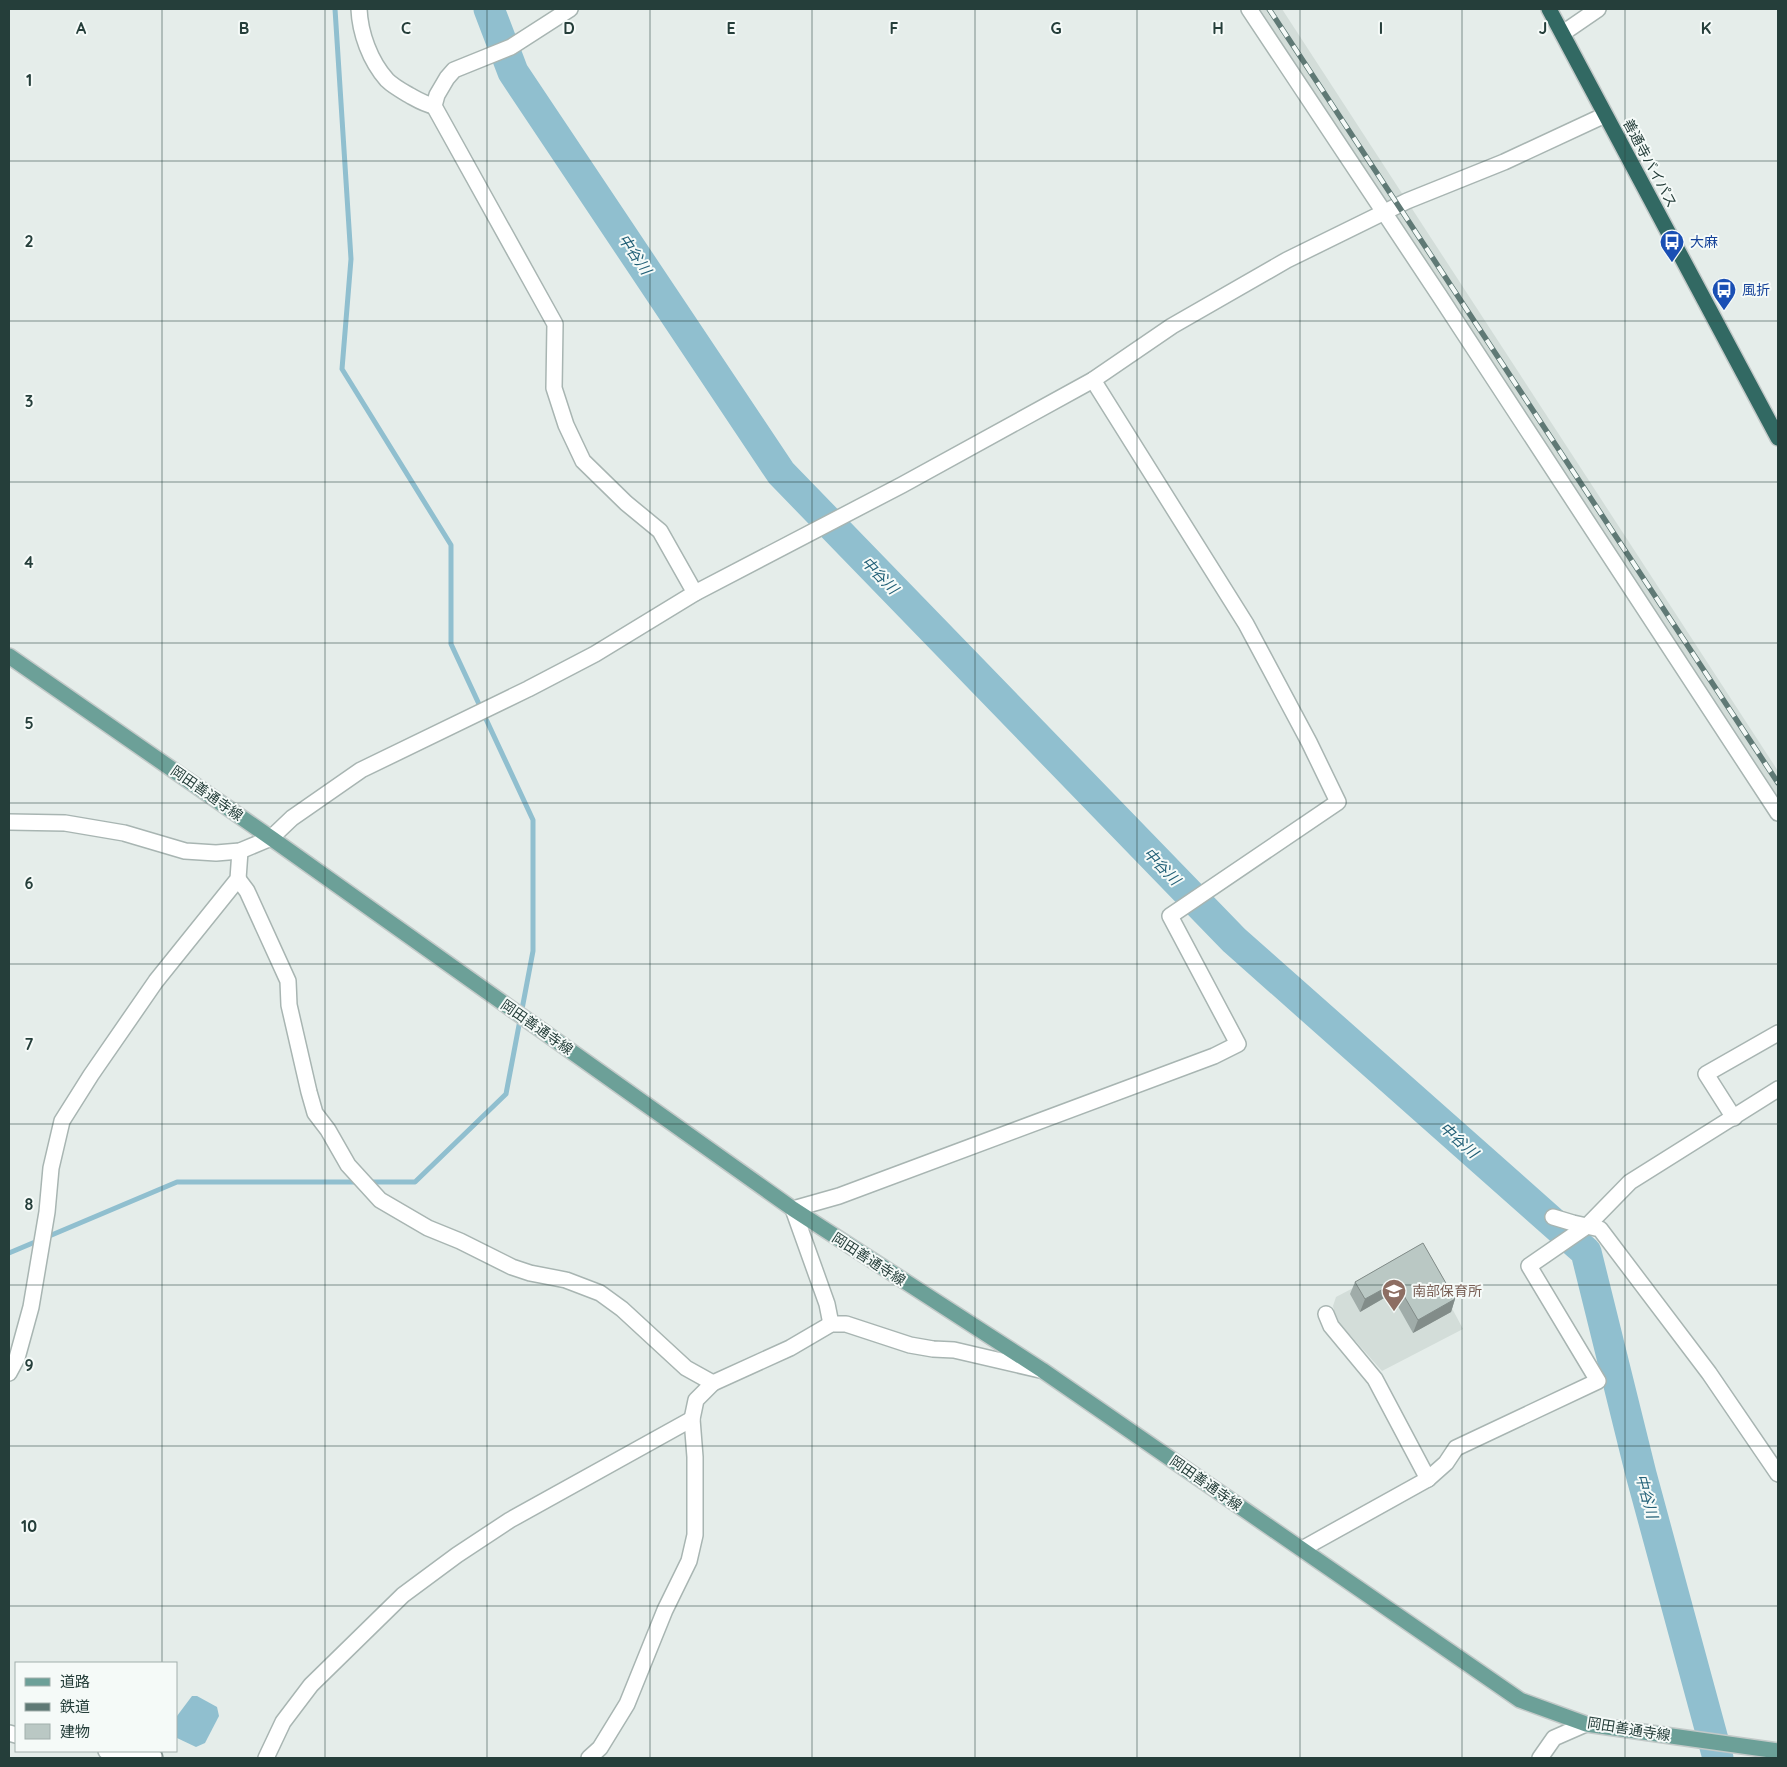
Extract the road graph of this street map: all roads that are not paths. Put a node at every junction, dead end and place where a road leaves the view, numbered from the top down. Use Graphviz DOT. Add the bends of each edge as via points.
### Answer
graph roads {
  1 [pos="359,9"];
  2 [pos="570,9"];
  3 [pos="1249,9"];
  4 [pos="1550,9"];
  5 [pos="1598,9"];
  6 [pos="1563,33"];
  7 [pos="434,106"];
  8 [pos="1606,115"];
  9 [pos="1383,213"];
  10 [pos="1093,380"];
  11 [pos="1778,438"];
  12 [pos="695,593"];
  13 [pos="9,656"];
  14 [pos="1778,813"];
  15 [pos="9,822"];
  16 [pos="271,838"];
  17 [pos="240,851"];
  18 [pos="238,879"];
  19 [pos="1778,1033"];
  20 [pos="1778,1089"];
  21 [pos="1734,1118"];
  22 [pos="793,1209"];
  23 [pos="1554,1217"];
  24 [pos="1587,1226"];
  25 [pos="1326,1314"];
  26 [pos="831,1324"];
  27 [pos="1042,1370"];
  28 [pos="9,1373"];
  29 [pos="713,1383"];
  30 [pos="692,1419"];
  31 [pos="1778,1474"];
  32 [pos="1428,1479"];
  33 [pos="1302,1549"];
  34 [pos="1586,1724"];
  35 [pos="1778,1750"];
  36 [pos="115,1752"];
  37 [pos="155,1758"];
  38 [pos="266,1758"];
  39 [pos="589,1758"];
  40 [pos="1540,1758"];
  1 -- 7 [label="street" via="363,34 378,68 388,81 425,104"];
  2 -- 7 [label="street" via="511,47 454,70 437,95"];
  3 -- 9 [label="street"];
  4 -- 6 [label="highway, 善通寺バイパス"];
  5 -- 6 [label="street"];
  6 -- 8 [label="highway, 善通寺バイパス"];
  7 -- 12 [label="street" via="556,324 554,388 566,425 584,461 660,531"];
  8 -- 9 [label="street"];
  8 -- 11 [label="highway, 善通寺バイパス"];
  9 -- 10 [label="street" via="1246,283 1172,326"];
  9 -- 14 [label="street"];
  10 -- 12 [label="street"];
  10 -- 22 [label="street" via="1246,624 1338,802 1170,916 1238,1044 1214,1056 839,1196"];
  12 -- 16 [label="street" via="595,654 361,770 292,818"];
  13 -- 16 [label="main road, 岡田善通寺線"];
  15 -- 17 [label="street" via="66,824 124,833 186,851"];
  16 -- 17 [label="street"];
  16 -- 22 [label="main road, 岡田善通寺線"];
  17 -- 18 [label="street"];
  18 -- 28 [label="street" via="156,981 62,1121 51,1168 48,1212 31,1308 17,1358"];
  18 -- 29 [label="street" via="288,981 289,1005 316,1113 348,1164 380,1200 428,1228 512,1267 530,1274 566,1280 600,1293 686,1368"];
  19 -- 21 [label="street" via="1706,1074"];
  20 -- 21 [label="street"];
  21 -- 24 [label="street" via="1630,1182"];
  22 -- 26 [label="street"];
  22 -- 27 [label="main road, 岡田善通寺線"];
  23 -- 24 [label="street"];
  24 -- 31 [label="street" via="1600,1228 1709,1373"];
  24 -- 32 [label="street" via="1529,1266 1598,1381 1456,1448 1446,1463"];
  25 -- 32 [label="street" via="1331,1326 1375,1379"];
  26 -- 27 [label="street" via="846,1324 910,1345 954,1350"];
  26 -- 29 [label="street" via="790,1348"];
  27 -- 33 [label="main road, 岡田善通寺線"];
  29 -- 30 [label="street" via="696,1400"];
  30 -- 38 [label="street" via="510,1520 457,1554 403,1595 311,1685 283,1722"];
  30 -- 39 [label="street" via="695,1535 689,1561 665,1610 627,1704 600,1748"];
  32 -- 33 [label="street"];
  33 -- 34 [label="main road, 岡田善通寺線" via="1520,1700"];
  34 -- 35 [label="main road, 岡田善通寺線"];
  34 -- 40 [label="street" via="1554,1738"];
  36 -- 37 [label="street"];
}
